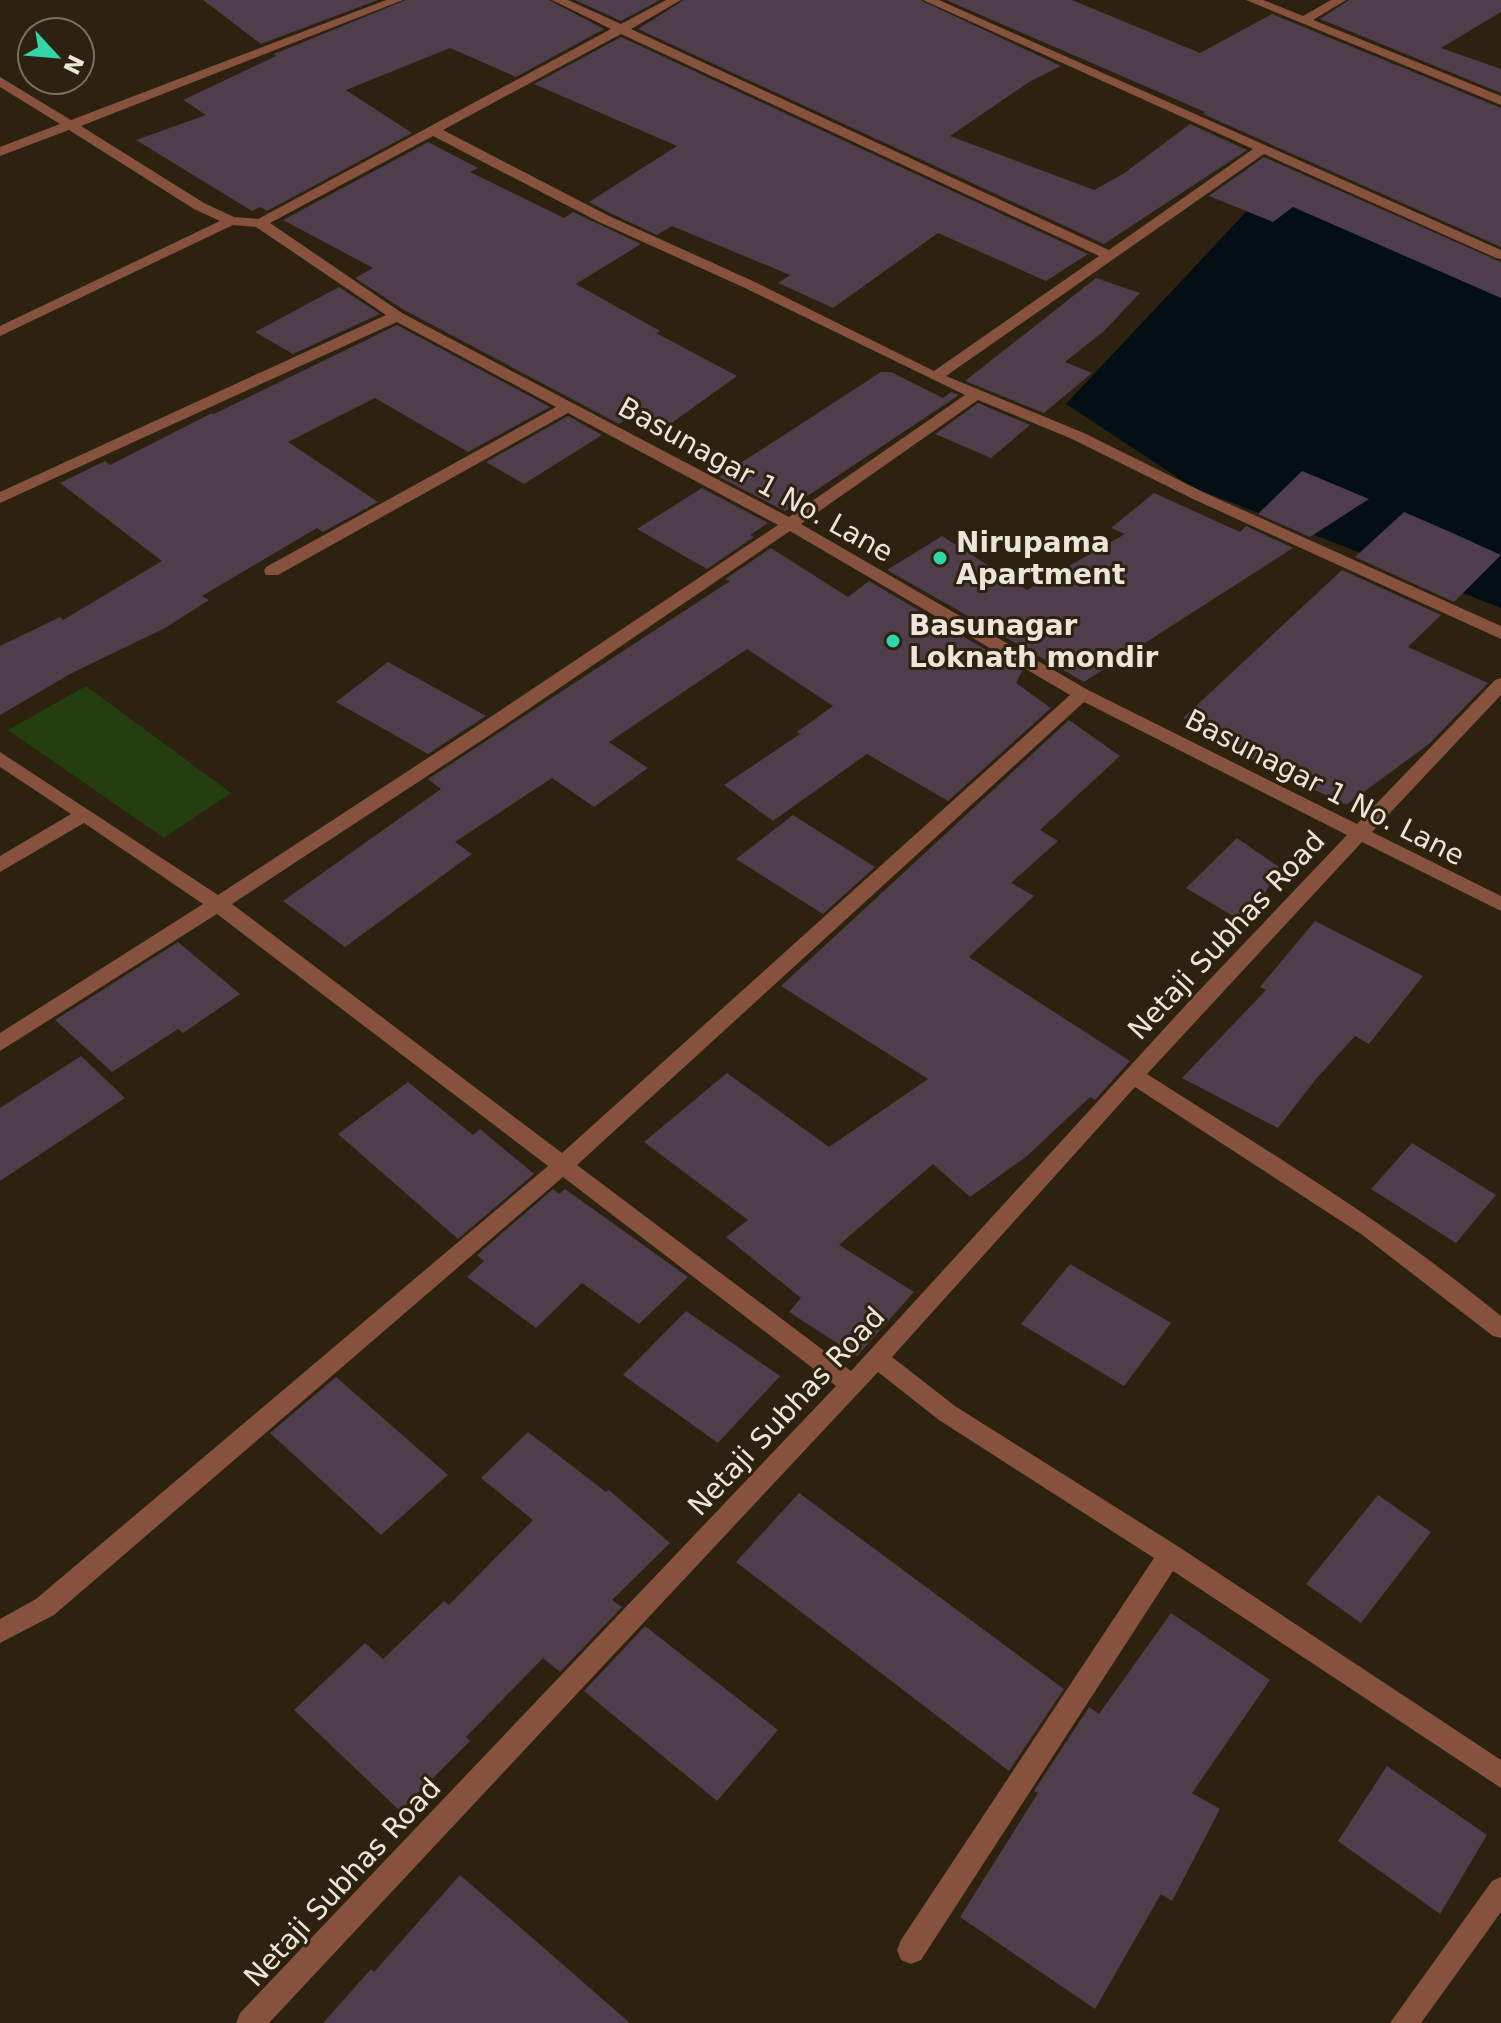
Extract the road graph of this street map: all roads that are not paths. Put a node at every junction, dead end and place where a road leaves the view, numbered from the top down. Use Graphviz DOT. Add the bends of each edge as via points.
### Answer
graph roads {
  1 [pos="397,0"];
  2 [pos="558,0"];
  3 [pos="675,0"];
  4 [pos="929,0"];
  5 [pos="1252,0"];
  6 [pos="1340,0"];
  7 [pos="1305,20"];
  8 [pos="624,29"];
  9 [pos="0,81"];
  10 [pos="1501,101"];
  11 [pos="71,124"];
  12 [pos="430,129"];
  13 [pos="1261,150"];
  14 [pos="0,152"];
  15 [pos="231,221"];
  16 [pos="260,223"];
  17 [pos="1501,255"];
  18 [pos="1111,256"];
  19 [pos="397,316"];
  20 [pos="0,332"];
  21 [pos="935,377"];
  22 [pos="977,394"];
  23 [pos="569,406"];
  24 [pos="0,498"];
  25 [pos="791,525"];
  26 [pos="272,571"];
  27 [pos="1501,633"];
  28 [pos="1501,684"];
  29 [pos="1082,694"];
  30 [pos="0,758"];
  31 [pos="84,815"];
  32 [pos="1361,835"];
  33 [pos="0,865"];
  34 [pos="1501,904"];
  35 [pos="219,905"];
  36 [pos="0,1043"];
  37 [pos="1135,1077"];
  38 [pos="563,1165"];
  39 [pos="1501,1329"];
  40 [pos="876,1358"];
  41 [pos="852,1385"];
  42 [pos="1170,1555"];
  43 [pos="0,1632"];
  44 [pos="1501,1775"];
  45 [pos="1501,1890"];
  46 [pos="911,1950"];
  47 [pos="250,2023"];
  48 [pos="1404,2023"];
  1 -- 11 [label="street"];
  2 -- 8 [label="street"];
  3 -- 8 [label="street"];
  4 -- 13 [label="street"];
  5 -- 7 [label="street"];
  6 -- 7 [label="street"];
  7 -- 10 [label="street"];
  8 -- 12 [label="street"];
  8 -- 18 [label="street"];
  9 -- 11 [label="street"];
  11 -- 14 [label="street"];
  11 -- 15 [label="street"];
  12 -- 16 [label="street"];
  12 -- 21 [label="street" via="604,219"];
  13 -- 17 [label="street"];
  13 -- 18 [label="street"];
  15 -- 16 [label="street"];
  15 -- 20 [label="street"];
  16 -- 19 [label="street, Basunagar 1 No. Lane"];
  18 -- 21 [label="street"];
  19 -- 23 [label="street, Basunagar 1 No. Lane"];
  19 -- 24 [label="street"];
  21 -- 22 [label="street"];
  22 -- 25 [label="street"];
  22 -- 27 [label="street"];
  23 -- 25 [label="street, Basunagar 1 No. Lane"];
  23 -- 26 [label="street"];
  25 -- 29 [label="street, Basunagar 1 No. Lane"];
  25 -- 35 [label="street"];
  28 -- 32 [label="street, Netaji Subhas Road"];
  29 -- 32 [label="street, Basunagar 1 No. Lane"];
  29 -- 38 [label="street"];
  30 -- 31 [label="street"];
  31 -- 33 [label="street"];
  31 -- 35 [label="street"];
  32 -- 34 [label="street, Basunagar 1 No. Lane"];
  32 -- 37 [label="street, Netaji Subhas Road"];
  35 -- 36 [label="street"];
  35 -- 38 [label="street"];
  37 -- 39 [label="street" via="1390,1242"];
  37 -- 40 [label="street, Netaji Subhas Road"];
  38 -- 41 [label="street"];
  38 -- 43 [label="street" via="45,1607"];
  40 -- 41 [label="street, Netaji Subhas Road"];
  40 -- 42 [label="street" via="947,1413"];
  41 -- 47 [label="street, Netaji Subhas Road"];
  42 -- 44 [label="street"];
  42 -- 46 [label="street"];
  45 -- 48 [label="street"];
}
